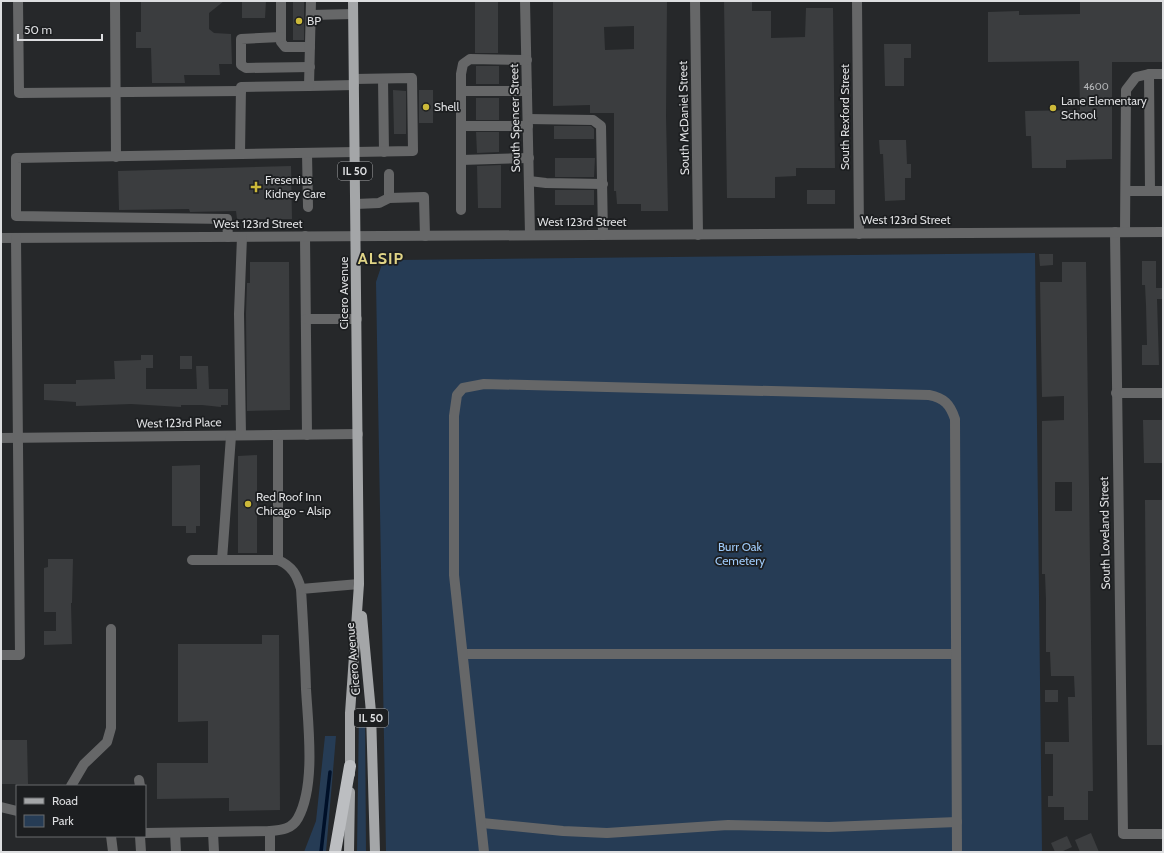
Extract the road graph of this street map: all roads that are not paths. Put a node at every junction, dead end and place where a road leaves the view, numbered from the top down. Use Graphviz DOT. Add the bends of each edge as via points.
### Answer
graph roads {
  1 [pos="18,1"];
  2 [pos="115,1"];
  3 [pos="281,1"];
  4 [pos="311,1"];
  5 [pos="353,1"];
  6 [pos="525,1"];
  7 [pos="695,1"];
  8 [pos="858,1"];
  9 [pos="353,14"];
  10 [pos="311,15"];
  11 [pos="281,37"];
  12 [pos="310,47"];
  13 [pos="526,60"];
  14 [pos="310,67"];
  15 [pos="1149,74"];
  16 [pos="1163,74"];
  17 [pos="383,79"];
  18 [pos="354,82"];
  19 [pos="309,86"];
  20 [pos="241,91"];
  21 [pos="461,91"];
  22 [pos="527,91"];
  23 [pos="116,92"];
  24 [pos="528,122"];
  25 [pos="461,126"];
  26 [pos="355,152"];
  27 [pos="384,152"];
  28 [pos="307,153"];
  29 [pos="240,154"];
  30 [pos="116,157"];
  31 [pos="529,158"];
  32 [pos="461,160"];
  33 [pos="389,174"];
  34 [pos="529,181"];
  35 [pos="603,184"];
  36 [pos="1126,191"];
  37 [pos="1150,191"];
  38 [pos="1163,191"];
  39 [pos="389,198"];
  40 [pos="356,204"];
  41 [pos="308,208"];
  42 [pos="461,210"];
  43 [pos="1120,232"];
  44 [pos="1163,232"];
  45 [pos="859,234"];
  46 [pos="530,235"];
  47 [pos="603,235"];
  48 [pos="698,235"];
  49 [pos="306,236"];
  50 [pos="356,236"];
  51 [pos="425,236"];
  52 [pos="228,237"];
  53 [pos="242,237"];
  54 [pos="1,238"];
  55 [pos="16,238"];
  56 [pos="306,319"];
  57 [pos="357,319"];
  58 [pos="1116,393"];
  59 [pos="1163,393"];
  60 [pos="358,434"];
  61 [pos="236,435"];
  62 [pos="278,435"];
  63 [pos="308,435"];
  64 [pos="18,437"];
  65 [pos="1,438"];
  66 [pos="192,560"];
  67 [pos="222,560"];
  68 [pos="278,560"];
  69 [pos="359,584"];
  70 [pos="301,589"];
  71 [pos="111,629"];
  72 [pos="464,654"];
  73 [pos="956,654"];
  74 [pos="1,655"];
  75 [pos="350,766"];
  76 [pos="72,785"];
  77 [pos="1,807"];
  78 [pos="16,811"];
  79 [pos="957,822"];
  80 [pos="482,823"];
  81 [pos="270,831"];
  82 [pos="213,832"];
  83 [pos="146,833"];
  84 [pos="175,833"];
  85 [pos="1163,834"];
  86 [pos="111,837"];
  87 [pos="140,837"];
  88 [pos="113,852"];
  89 [pos="141,852"];
  90 [pos="176,852"];
  91 [pos="214,852"];
  92 [pos="270,852"];
  93 [pos="335,852"];
  94 [pos="349,852"];
  95 [pos="375,852"];
  96 [pos="484,852"];
  97 [pos="957,852"];
  1 -- 23 [label="street" via="19,93"];
  2 -- 23 [label="street"];
  3 -- 11 [label="street"];
  4 -- 10 [label="street"];
  5 -- 9 [label="main road, Cicero Avenue / IL 50"];
  6 -- 13 [label="street, South Spencer Street"];
  7 -- 48 [label="street, South McDaniel Street"];
  8 -- 45 [label="street, South Rexford Street"];
  9 -- 10 [label="street"];
  9 -- 18 [label="main road, Cicero Avenue / IL 50"];
  10 -- 12 [label="street"];
  11 -- 12 [label="street" via="285,47"];
  11 -- 14 [label="street" via="241,39 241,65 246,68"];
  12 -- 14 [label="street"];
  13 -- 21 [label="street" via="470,59 463,64"];
  13 -- 22 [label="street, South Spencer Street"];
  14 -- 19 [label="street"];
  15 -- 16 [label="street"];
  15 -- 36 [label="street, South Loveland Street" via="1136,77 1126,90"];
  15 -- 37 [label="street"];
  17 -- 18 [label="street"];
  17 -- 27 [label="street"];
  17 -- 27 [label="street" via="412,78 413,151"];
  18 -- 19 [label="street"];
  18 -- 26 [label="main road, Cicero Avenue / IL 50"];
  19 -- 20 [label="street" via="241,87"];
  20 -- 23 [label="street"];
  20 -- 29 [label="street"];
  21 -- 22 [label="street"];
  21 -- 25 [label="street"];
  22 -- 24 [label="street, South Spencer Street"];
  23 -- 30 [label="street"];
  24 -- 25 [label="street"];
  24 -- 31 [label="street, South Spencer Street"];
  24 -- 35 [label="street" via="598,122 602,132"];
  25 -- 32 [label="street"];
  26 -- 27 [label="street"];
  26 -- 28 [label="street"];
  26 -- 40 [label="main road, Cicero Avenue / IL 50"];
  28 -- 29 [label="street"];
  28 -- 41 [label="street"];
  29 -- 30 [label="street"];
  30 -- 52 [label="street" via="16,158 16,216 227,219"];
  31 -- 32 [label="street"];
  31 -- 34 [label="street, South Spencer Street"];
  32 -- 42 [label="street"];
  33 -- 39 [label="street"];
  34 -- 35 [label="street" via="546,184"];
  34 -- 46 [label="street, South Spencer Street"];
  35 -- 47 [label="street"];
  36 -- 37 [label="street"];
  36 -- 43 [label="street, South Loveland Street"];
  37 -- 38 [label="street"];
  39 -- 40 [label="street" via="379,203"];
  39 -- 51 [label="street" via="424,197"];
  40 -- 50 [label="main road, Cicero Avenue / IL 50"];
  43 -- 44 [label="street, West 123rd Street"];
  43 -- 45 [label="street, West 123rd Street"];
  43 -- 58 [label="street, South Loveland Street"];
  45 -- 48 [label="street, West 123rd Street"];
  46 -- 47 [label="street, West 123rd Street"];
  46 -- 51 [label="street, West 123rd Street"];
  47 -- 48 [label="street, West 123rd Street"];
  49 -- 50 [label="street, West 123rd Street"];
  49 -- 53 [label="street, West 123rd Street"];
  49 -- 56 [label="street"];
  50 -- 51 [label="street, West 123rd Street"];
  50 -- 57 [label="main road, Cicero Avenue / IL 50"];
  52 -- 53 [label="street, West 123rd Street"];
  52 -- 55 [label="street, West 123rd Street"];
  53 -- 61 [label="street"];
  54 -- 55 [label="street, West 123rd Street"];
  55 -- 64 [label="street"];
  56 -- 57 [label="street"];
  56 -- 63 [label="street"];
  57 -- 60 [label="main road, Cicero Avenue / IL 50"];
  58 -- 59 [label="street"];
  58 -- 85 [label="street, South Loveland Street" via="1123,834"];
  60 -- 63 [label="street, West 123rd Place"];
  60 -- 69 [label="main road, Cicero Avenue / IL 50"];
  61 -- 62 [label="street, West 123rd Place"];
  61 -- 64 [label="street, West 123rd Place"];
  61 -- 67 [label="street"];
  62 -- 63 [label="street, West 123rd Place"];
  62 -- 68 [label="street"];
  64 -- 65 [label="street, West 123rd Place"];
  64 -- 74 [label="street" via="20,654"];
  66 -- 67 [label="street"];
  67 -- 68 [label="street"];
  68 -- 70 [label="street" via="296,573"];
  69 -- 70 [label="street"];
  69 -- 75 [label="main road, Cicero Avenue / IL 50" via="350,713"];
  69 -- 95 [label="main road, Cicero Avenue / IL 50" via="371,712"];
  70 -- 81 [label="street" via="309,780 298,818 287,830"];
  71 -- 76 [label="street" via="112,728 107,742 84,764"];
  72 -- 73 [label="street"];
  72 -- 73 [label="street" via="454,575 454,416 457,396 463,388 484,384 940,397 952,409 954,420"];
  72 -- 80 [label="street"];
  73 -- 79 [label="street"];
  75 -- 93 [label="highway"];
  75 -- 94 [label="main road, Cicero Avenue / IL 50"];
  77 -- 78 [label="street"];
  79 -- 80 [label="street" via="829,827 728,825 607,833"];
  79 -- 97 [label="street"];
  80 -- 96 [label="street"];
  81 -- 82 [label="street"];
  81 -- 92 [label="street"];
  82 -- 84 [label="street"];
  82 -- 91 [label="street"];
  83 -- 84 [label="street"];
  84 -- 90 [label="street"];
  86 -- 88 [label="street"];
  87 -- 89 [label="street"];
}
